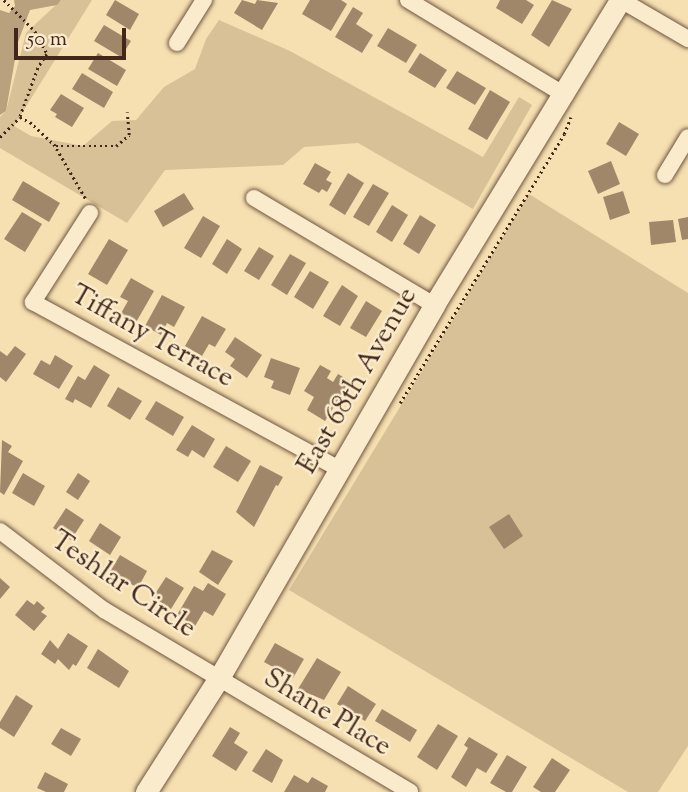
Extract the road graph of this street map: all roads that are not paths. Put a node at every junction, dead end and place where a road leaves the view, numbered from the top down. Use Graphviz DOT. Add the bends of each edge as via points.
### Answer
graph roads {
  1 [pos="204,0"];
  2 [pos="408,0"];
  3 [pos="621,0"];
  4 [pos="688,38"];
  5 [pos="177,43"];
  6 [pos="565,95"];
  7 [pos="688,137"];
  8 [pos="665,175"];
  9 [pos="254,198"];
  10 [pos="90,214"];
  11 [pos="434,305"];
  12 [pos="338,468"];
  13 [pos="0,531"];
  14 [pos="219,678"];
  15 [pos="146,792"];
  16 [pos="410,792"];
  1 -- 5 [label="street"];
  2 -- 6 [label="street"];
  3 -- 4 [label="street"];
  3 -- 6 [label="street, East 68th Avenue"];
  6 -- 11 [label="street, East 68th Avenue"];
  7 -- 8 [label="street"];
  9 -- 11 [label="street"];
  10 -- 12 [label="street, Tiffany Terrace" via="33,302"];
  11 -- 12 [label="street, East 68th Avenue"];
  12 -- 14 [label="street, East 68th Avenue"];
  13 -- 14 [label="street, Teshlar Circle" via="104,610"];
  14 -- 15 [label="street, East 68th Avenue"];
  14 -- 16 [label="street, Shane Place"];
}
